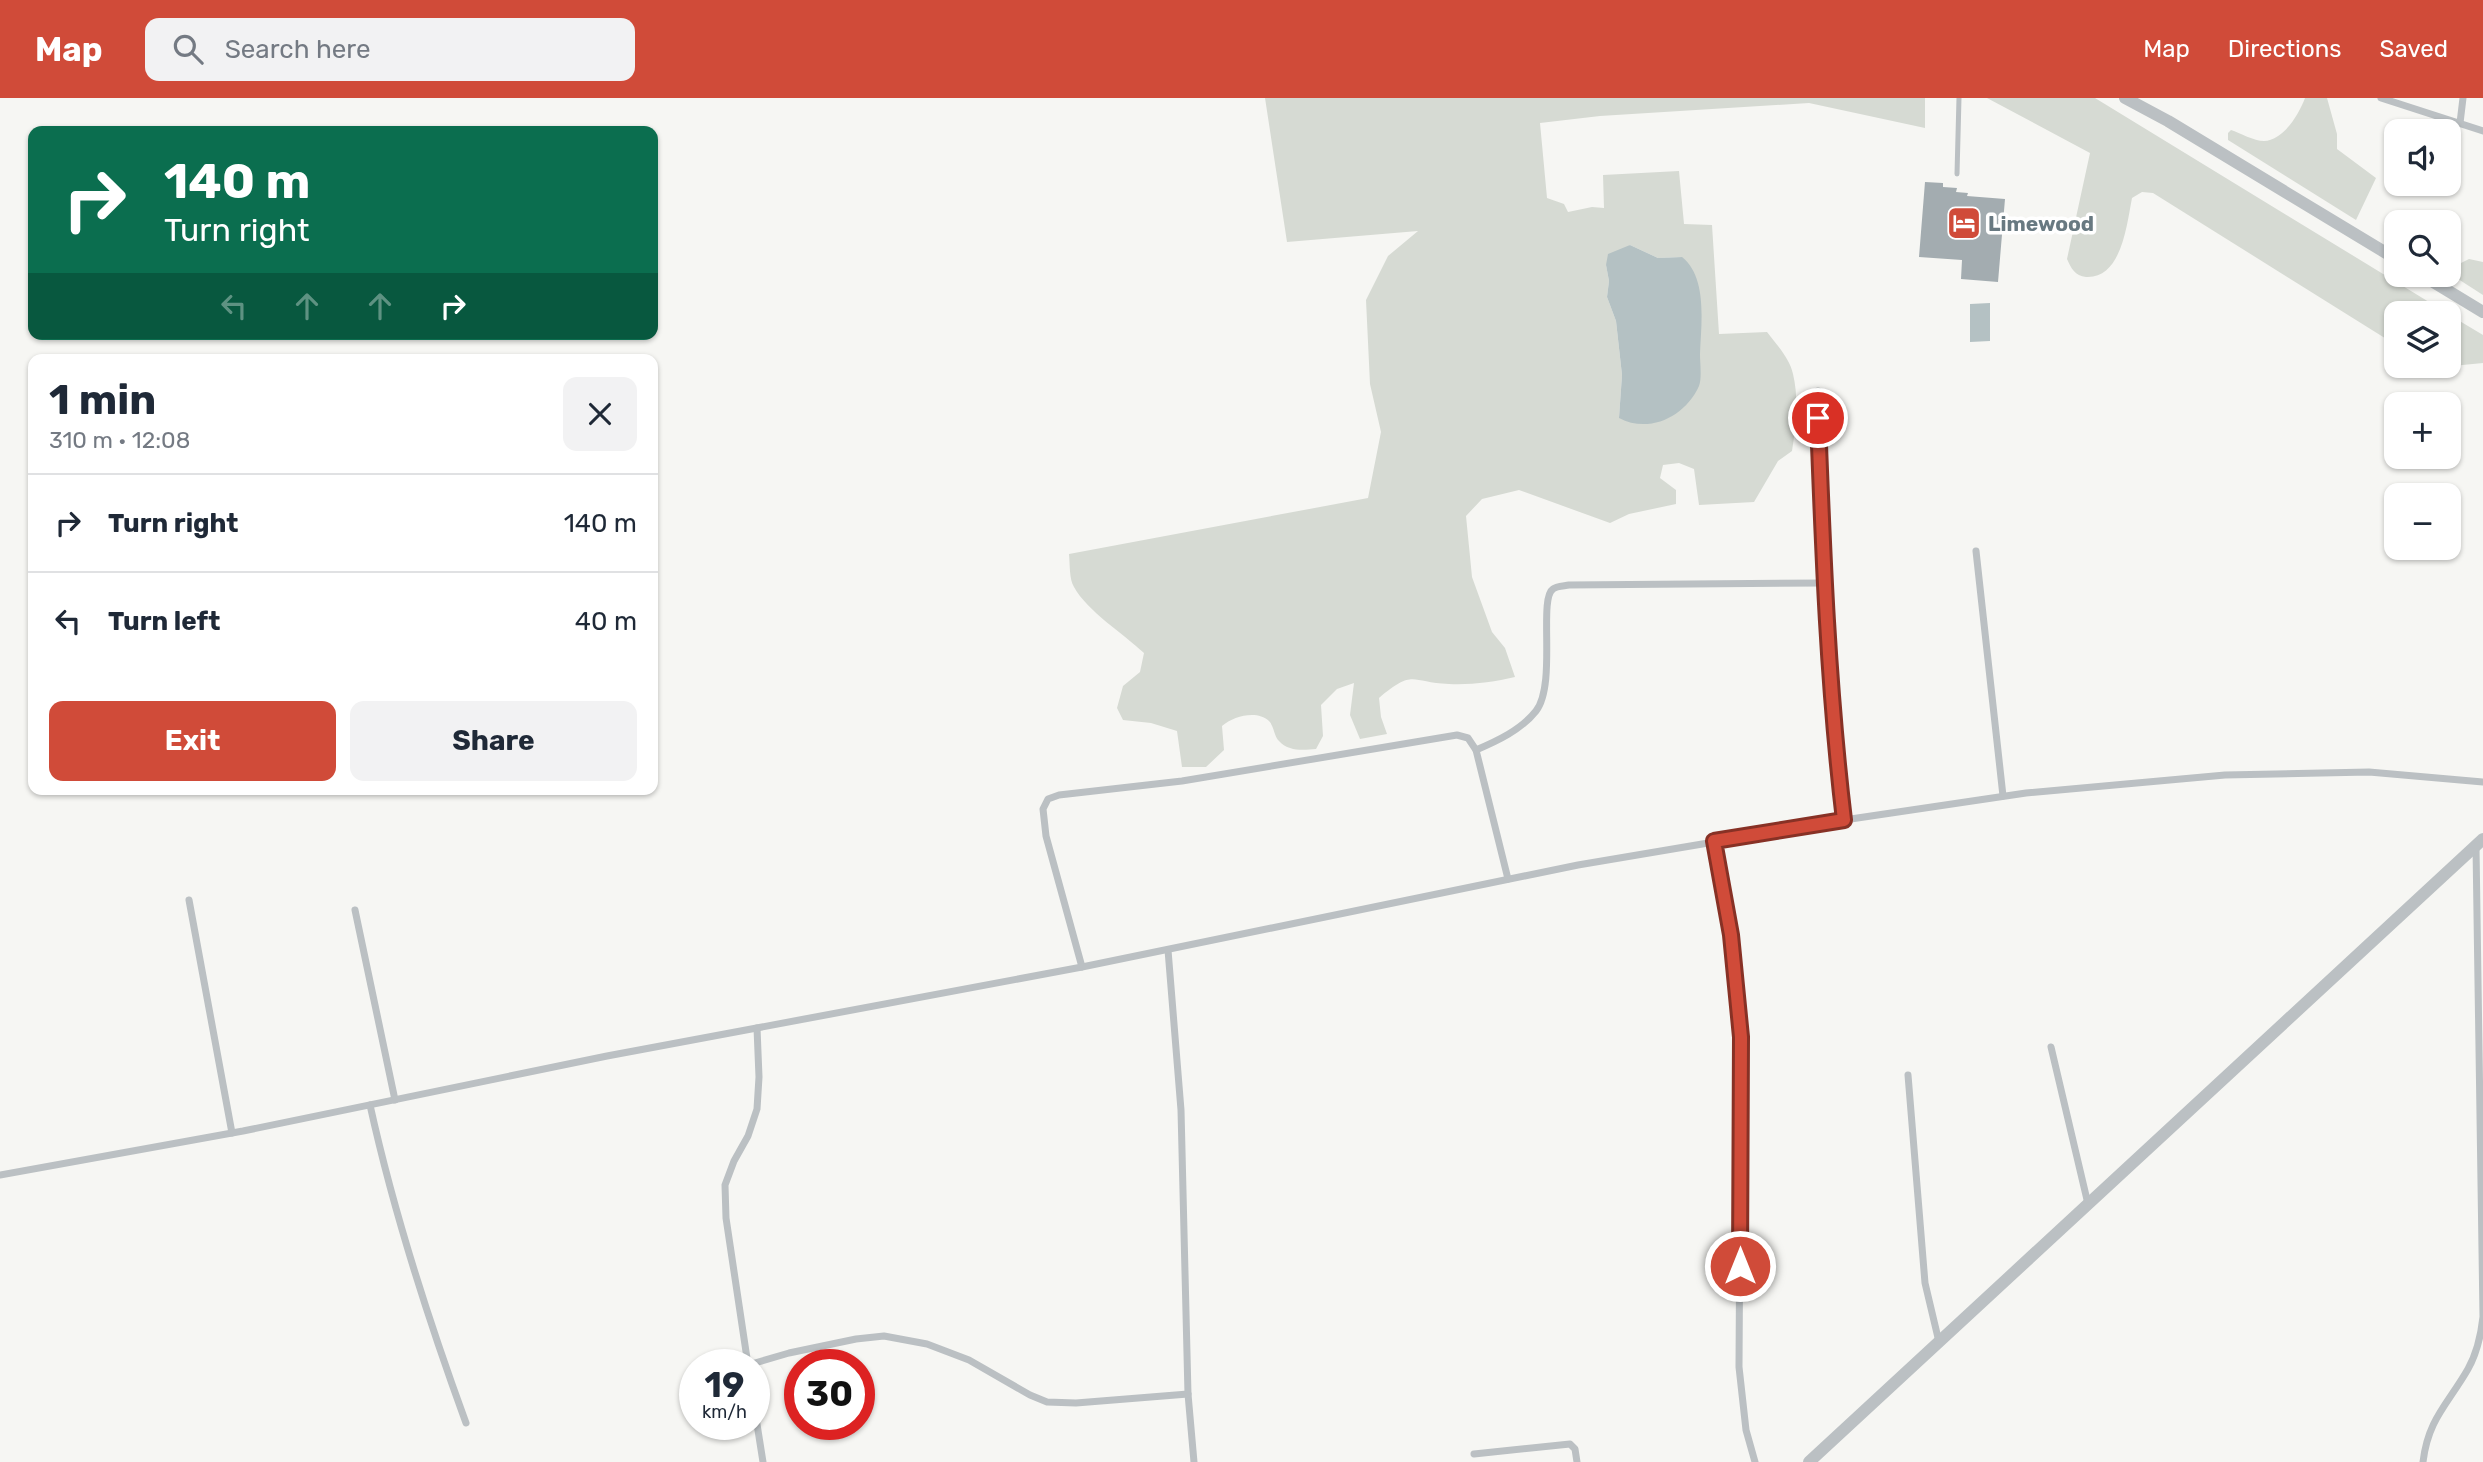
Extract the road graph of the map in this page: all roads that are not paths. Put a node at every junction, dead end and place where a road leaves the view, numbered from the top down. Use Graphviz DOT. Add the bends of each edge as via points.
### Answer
graph roads {
  1 [pos="1959,98"];
  2 [pos="2125,98"];
  3 [pos="2381,98"];
  4 [pos="2463,98"];
  5 [pos="2447,119"];
  6 [pos="2460,119"];
  7 [pos="2461,123"];
  8 [pos="2483,131"];
  9 [pos="1957,174"];
  10 [pos="2384,252"];
  11 [pos="2442,287"];
  12 [pos="2483,312"];
  13 [pos="1818,391"];
  14 [pos="1976,551"];
  15 [pos="1824,583"];
  16 [pos="1476,750"];
  17 [pos="2483,782"];
  18 [pos="2003,796"];
  19 [pos="1844,820"];
  20 [pos="1714,841"];
  21 [pos="2479,843"];
  22 [pos="1507,879"];
  23 [pos="190,900"];
  24 [pos="355,910"];
  25 [pos="1168,950"];
  26 [pos="1082,967"];
  27 [pos="757,1028"];
  28 [pos="2051,1048"];
  29 [pos="1908,1075"];
  30 [pos="395,1100"];
  31 [pos="370,1105"];
  32 [pos="232,1133"];
  33 [pos="0,1175"];
  34 [pos="2088,1204"];
  35 [pos="2483,1317"];
  36 [pos="1939,1342"];
  37 [pos="746,1349"];
  38 [pos="770,1359"];
  39 [pos="1188,1394"];
  40 [pos="466,1423"];
  41 [pos="760,1440"];
  42 [pos="1474,1454"];
  43 [pos="763,1462"];
  44 [pos="1194,1462"];
  45 [pos="1577,1462"];
  46 [pos="1755,1462"];
  47 [pos="1809,1462"];
  48 [pos="2423,1462"];
  1 -- 9 [label="lane"];
  2 -- 10 [label="street"];
  3 -- 5 [label="street"];
  4 -- 6 [label="street"];
  7 -- 8 [label="street"];
  11 -- 12 [label="street"];
  13 -- 15 [label="street"];
  14 -- 18 [label="street"];
  15 -- 16 [label="street" via="1569,584 1553,588 1546,606 1545,686 1537,710 1521,726"];
  15 -- 19 [label="street"];
  16 -- 22 [label="street"];
  16 -- 26 [label="street" via="1468,738 1447,736 1048,799 1043,809 1046,836"];
  17 -- 18 [label="street" via="2369,772 2293,772"];
  18 -- 19 [label="street"];
  19 -- 20 [label="street"];
  20 -- 22 [label="street"];
  20 -- 46 [label="street" via="1731,935 1740,1025 1739,1367 1746,1430"];
  21 -- 34 [label="street"];
  21 -- 35 [label="street"];
  22 -- 25 [label="street"];
  23 -- 32 [label="street"];
  24 -- 30 [label="street"];
  25 -- 26 [label="street"];
  25 -- 39 [label="street" via="1181,1110"];
  26 -- 27 [label="street"];
  27 -- 30 [label="street"];
  27 -- 37 [label="street" via="757,1109 725,1185"];
  28 -- 34 [label="street"];
  29 -- 36 [label="street" via="1925,1283"];
  30 -- 31 [label="street"];
  31 -- 32 [label="street"];
  31 -- 40 [label="street" via="408,1254"];
  32 -- 33 [label="street"];
  34 -- 36 [label="street"];
  35 -- 48 [label="street" via="2475,1353 2432,1425"];
  36 -- 47 [label="street"];
  38 -- 39 [label="street" via="884,1336 927,1344 969,1360 1046,1402 1076,1404"];
  39 -- 44 [label="street"];
  41 -- 43 [label="street"];
  42 -- 45 [label="street" via="1570,1444"];
}
